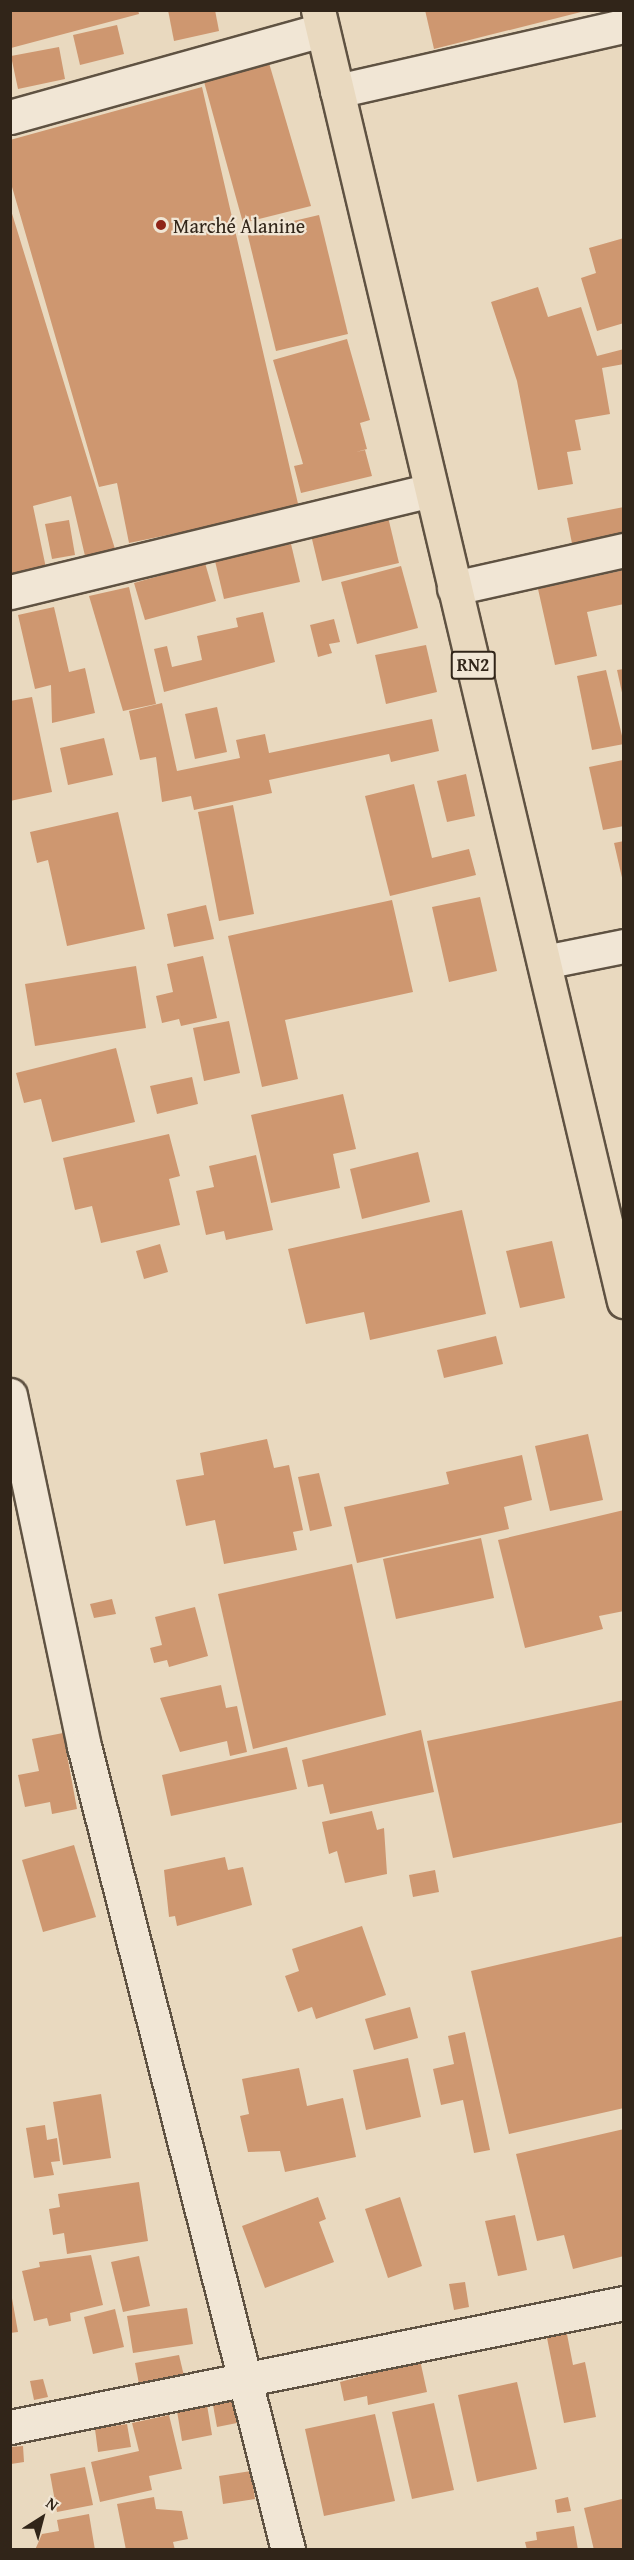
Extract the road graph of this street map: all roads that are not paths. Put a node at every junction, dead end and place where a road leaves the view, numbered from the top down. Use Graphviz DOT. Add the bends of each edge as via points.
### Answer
graph roads {
  1 [pos="320,20"];
  2 [pos="624,26"];
  3 [pos="336,91"];
  4 [pos="10,117"];
  5 [pos="431,490"];
  6 [pos="624,550"];
  7 [pos="454,588"];
  8 [pos="10,592"];
  9 [pos="624,946"];
  10 [pos="544,962"];
  11 [pos="624,1300"];
  12 [pos="10,1395"];
  13 [pos="624,2302"];
  14 [pos="248,2382"];
  15 [pos="10,2427"];
  16 [pos="288,2550"];
  1 -- 3 [label="highway, RN2"];
  1 -- 4 [label="street"];
  2 -- 3 [label="street"];
  3 -- 5 [label="highway, RN2"];
  5 -- 7 [label="highway, RN2"];
  5 -- 8 [label="street"];
  6 -- 7 [label="street"];
  7 -- 10 [label="highway, RN2"];
  9 -- 10 [label="street"];
  10 -- 11 [label="highway, RN2"];
  12 -- 14 [label="street" via="84,1746"];
  13 -- 14 [label="street"];
  14 -- 15 [label="street"];
  14 -- 16 [label="street"];
}
